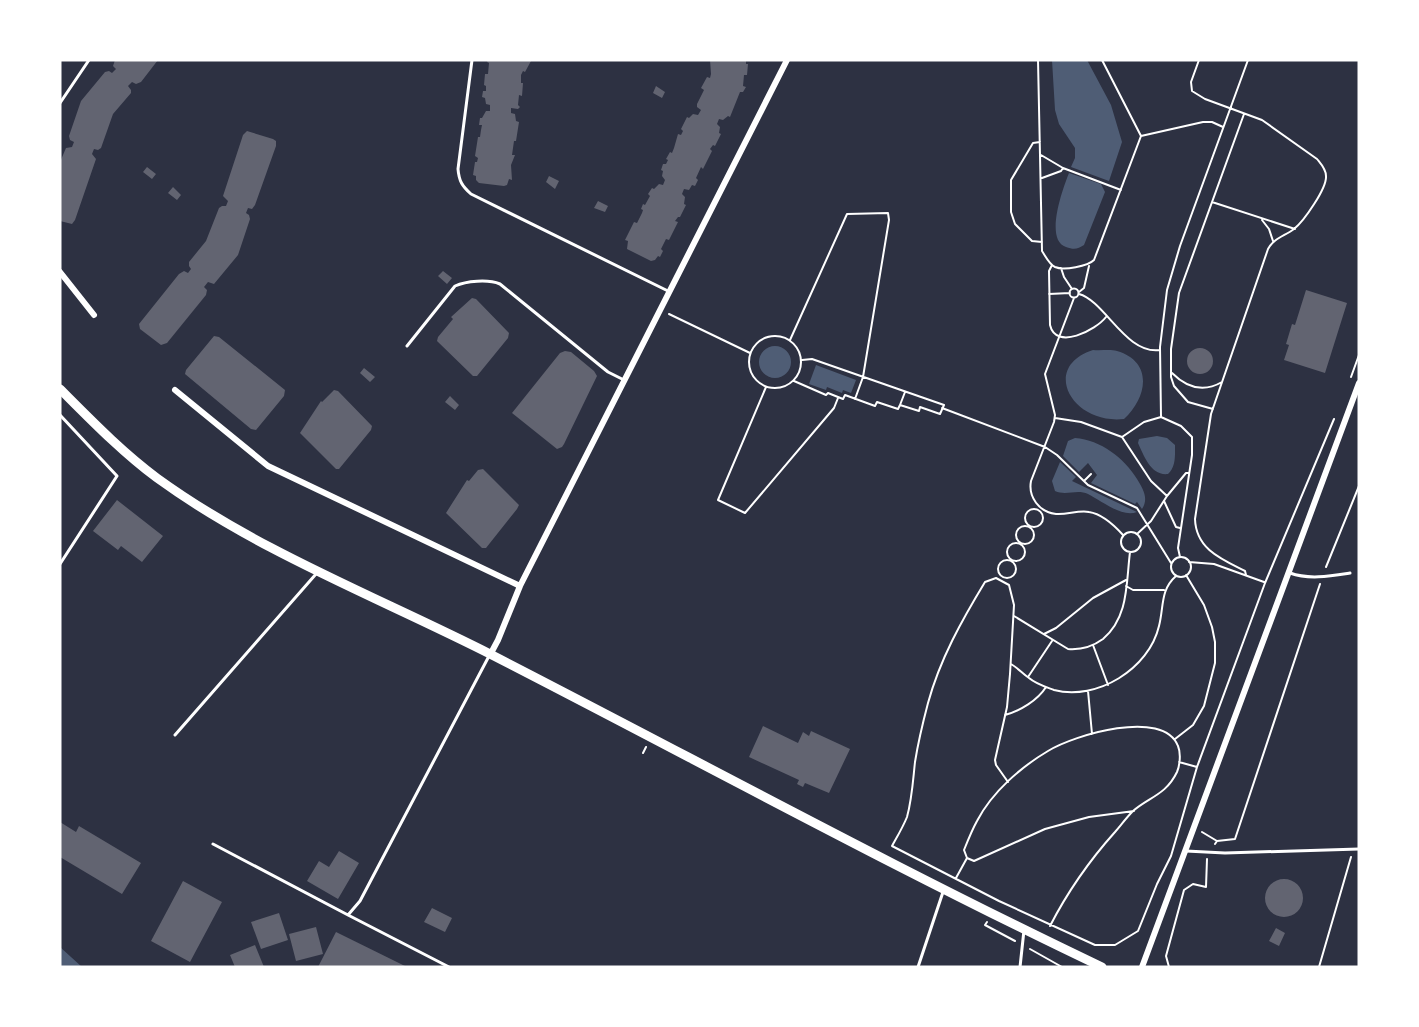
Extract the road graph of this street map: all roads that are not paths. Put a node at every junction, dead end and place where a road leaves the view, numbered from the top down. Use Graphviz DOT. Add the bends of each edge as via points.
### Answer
graph roads {
  1 [pos="89,60"];
  2 [pos="472,60"];
  3 [pos="787,60"];
  4 [pos="60,104"];
  5 [pos="60,272"];
  6 [pos="669,292"];
  7 [pos="94,315"];
  8 [pos="407,346"];
  9 [pos="626,381"];
  10 [pos="1359,383"];
  11 [pos="60,389"];
  12 [pos="175,390"];
  13 [pos="60,415"];
  14 [pos="60,564"];
  15 [pos="319,571"];
  16 [pos="1288,572"];
  17 [pos="1350,573"];
  18 [pos="520,586"];
  19 [pos="490,654"];
  20 [pos="175,735"];
  21 [pos="213,844"];
  22 [pos="1359,849"];
  23 [pos="1184,851"];
  24 [pos="944,889"];
  25 [pos="348,915"];
  26 [pos="1024,929"];
  27 [pos="449,967"];
  28 [pos="918,967"];
  29 [pos="1020,967"];
  30 [pos="1102,967"];
  31 [pos="1142,967"];
  1 -- 4 [label="lane"];
  2 -- 6 [label="lane" via="458,169 463,187"];
  3 -- 6 [label="street"];
  5 -- 7 [label="street"];
  6 -- 9 [label="street"];
  8 -- 9 [label="lane" via="455,286 495,282 608,372"];
  9 -- 18 [label="street"];
  10 -- 16 [label="street"];
  11 -- 15 [label="main road" via="156,478 262,543"];
  12 -- 18 [label="street" via="268,466"];
  13 -- 14 [label="lane" via="117,476"];
  15 -- 19 [label="main road"];
  15 -- 20 [label="lane"];
  16 -- 17 [label="lane" via="1322,577"];
  16 -- 23 [label="street"];
  18 -- 19 [label="street"];
  19 -- 24 [label="main road"];
  19 -- 25 [label="lane" via="360,901"];
  21 -- 25 [label="lane"];
  22 -- 23 [label="lane"];
  23 -- 31 [label="street"];
  24 -- 26 [label="main road"];
  24 -- 28 [label="lane"];
  25 -- 27 [label="lane"];
  26 -- 29 [label="lane"];
  26 -- 30 [label="main road"];
}
